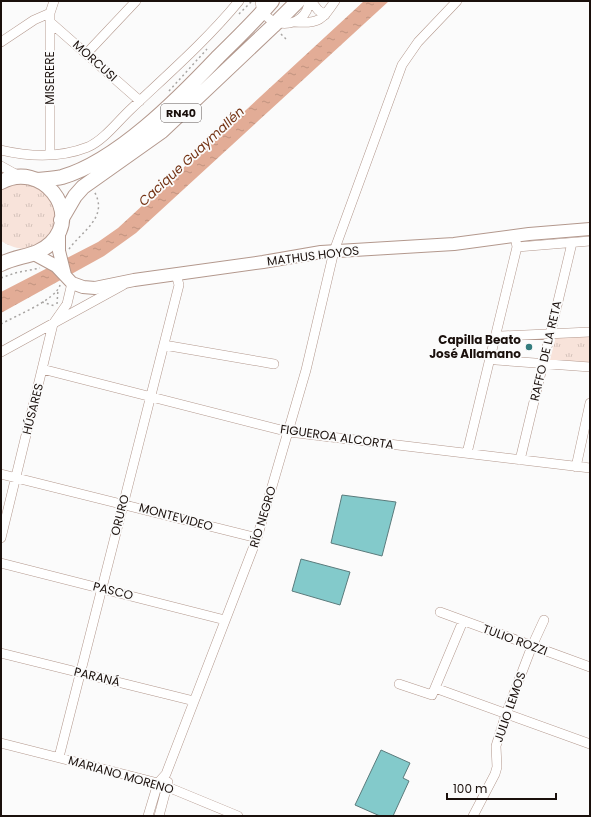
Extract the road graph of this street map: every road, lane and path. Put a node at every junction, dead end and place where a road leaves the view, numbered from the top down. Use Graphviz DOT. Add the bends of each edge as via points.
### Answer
graph roads {
  1 [pos="54,1"];
  2 [pos="136,1"];
  3 [pos="239,1"];
  4 [pos="298,1"];
  5 [pos="310,1"];
  6 [pos="335,1"];
  7 [pos="457,1"];
  8 [pos="265,4"];
  9 [pos="325,15"];
  10 [pos="50,17"];
  11 [pos="295,22"];
  12 [pos="277,23"];
  13 [pos="1,42"];
  14 [pos="87,53"];
  15 [pos="140,101"];
  16 [pos="1,150"];
  17 [pos="50,155"];
  18 [pos="1,166"];
  19 [pos="19,176"];
  20 [pos="37,180"];
  21 [pos="1,182"];
  22 [pos="60,226"];
  23 [pos="590,229"];
  24 [pos="590,241"];
  25 [pos="516,242"];
  26 [pos="572,243"];
  27 [pos="1,250"];
  28 [pos="334,251"];
  29 [pos="34,254"];
  30 [pos="19,256"];
  31 [pos="58,262"];
  32 [pos="1,264"];
  33 [pos="176,274"];
  34 [pos="66,279"];
  35 [pos="130,281"];
  36 [pos="42,302"];
  37 [pos="58,307"];
  38 [pos="1,324"];
  39 [pos="53,324"];
  40 [pos="590,332"];
  41 [pos="551,333"];
  42 [pos="501,336"];
  43 [pos="164,345"];
  44 [pos="1,352"];
  45 [pos="496,360"];
  46 [pos="544,363"];
  47 [pos="274,364"];
  48 [pos="590,367"];
  49 [pos="42,369"];
  50 [pos="150,396"];
  51 [pos="590,403"];
  52 [pos="289,432"];
  53 [pos="467,453"];
  54 [pos="520,460"];
  55 [pos="576,467"];
  56 [pos="590,468"];
  57 [pos="1,474"];
  58 [pos="16,477"];
  59 [pos="123,504"];
  60 [pos="1,538"];
  61 [pos="257,538"];
  62 [pos="1,563"];
  63 [pos="102,588"];
  64 [pos="440,612"];
  65 [pos="225,620"];
  66 [pos="544,620"];
  67 [pos="463,621"];
  68 [pos="532,646"];
  69 [pos="1,653"];
  70 [pos="590,667"];
  71 [pos="80,672"];
  72 [pos="399,684"];
  73 [pos="435,688"];
  74 [pos="194,701"];
  75 [pos="506,714"];
  76 [pos="1,743"];
  77 [pos="590,744"];
  78 [pos="59,757"];
  79 [pos="166,774"];
  80 [pos="158,783"];
  81 [pos="167,787"];
  82 [pos="148,816"];
  83 [pos="159,816"];
  84 [pos="238,816"];
  85 [pos="473,816"];
  1 -- 10 [label="street, MISERERE"];
  2 -- 14 [label="street"];
  3 -- 15 [label="street"];
  4 -- 12 [label="highway, RN40"];
  5 -- 9 [label="street"];
  5 -- 11 [label="street" via="303,17"];
  6 -- 9 [label="street"];
  7 -- 28 [label="street, RÍO NEGRO" via="418,42 402,65"];
  8 -- 12 [label="street" via="266,17"];
  8 -- 20 [label="highway, RN40" via="190,87 158,117 115,149 78,171 61,177"];
  9 -- 11 [label="street" via="316,22"];
  10 -- 13 [label="street" via="40,16"];
  10 -- 14 [label="street, MORCUSI"];
  10 -- 17 [label="street, MISERERE"];
  11 -- 12 [label="street"];
  12 -- 22 [label="highway, RN40" via="162,131 83,186"];
  14 -- 15 [label="street, MORCUSI"];
  15 -- 17 [label="street" via="89,146"];
  16 -- 17 [label="street" via="21,155"];
  18 -- 19 [label="street"];
  19 -- 20 [label="highway, RN40"];
  19 -- 21 [label="highway"];
  20 -- 22 [label="highway" via="51,189 56,196 61,212"];
  22 -- 29 [label="highway, RN40" via="44,249"];
  22 -- 31 [label="main road"];
  23 -- 25 [label="main road, MATHUS HOYOS"];
  24 -- 26 [label="street, MATHUS HOYOS"];
  25 -- 26 [label="street, MATHUS HOYOS"];
  25 -- 28 [label="main road, MATHUS HOYOS"];
  25 -- 53 [label="street"];
  26 -- 41 [label="street, RAFFO DE LA RETA"];
  27 -- 30 [label="highway"];
  28 -- 33 [label="main road, MATHUS HOYOS"];
  28 -- 52 [label="street, RÍO NEGRO"];
  29 -- 30 [label="highway, RN40"];
  29 -- 31 [label="main road"];
  30 -- 32 [label="highway, RN40"];
  31 -- 34 [label="main road"];
  33 -- 35 [label="main road, MATHUS HOYOS"];
  33 -- 43 [label="street, ORURO" via="179,285"];
  34 -- 35 [label="main road, MATHUS HOYOS" via="84,287 95,288"];
  34 -- 36 [label="path" via="58,290"];
  34 -- 39 [label="street, HÚSARES" via="67,304"];
  35 -- 39 [label="street"];
  36 -- 37 [label="path"];
  36 -- 38 [label="path"];
  39 -- 44 [label="street"];
  39 -- 49 [label="street, HÚSARES"];
  40 -- 41 [label="street"];
  41 -- 42 [label="street"];
  41 -- 46 [label="street, RAFFO DE LA RETA"];
  43 -- 47 [label="street"];
  43 -- 50 [label="street, ORURO"];
  45 -- 46 [label="street"];
  46 -- 48 [label="street"];
  46 -- 54 [label="street, RAFFO DE LA RETA"];
  49 -- 50 [label="street, FIGUEROA ALCORTA"];
  49 -- 58 [label="street, HÚSARES"];
  50 -- 52 [label="street, FIGUEROA ALCORTA"];
  50 -- 59 [label="street, ORURO"];
  51 -- 55 [label="street"];
  52 -- 53 [label="street, FIGUEROA ALCORTA"];
  52 -- 61 [label="street, RÍO NEGRO"];
  53 -- 54 [label="street, FIGUEROA ALCORTA"];
  54 -- 55 [label="street, FIGUEROA ALCORTA"];
  55 -- 56 [label="street, FIGUEROA ALCORTA"];
  57 -- 58 [label="street, MONTEVIDEO"];
  58 -- 59 [label="street, MONTEVIDEO"];
  58 -- 60 [label="street, HÚSARES"];
  59 -- 61 [label="street, MONTEVIDEO"];
  59 -- 63 [label="street, ORURO"];
  61 -- 65 [label="street, RÍO NEGRO"];
  62 -- 63 [label="street, PASCO"];
  63 -- 65 [label="street, PASCO"];
  63 -- 71 [label="street, ORURO"];
  64 -- 67 [label="street, TULIO ROZZI"];
  65 -- 74 [label="street, RÍO NEGRO"];
  66 -- 68 [label="street, JULIO LEMOS"];
  67 -- 68 [label="street, TULIO ROZZI"];
  67 -- 73 [label="street"];
  68 -- 70 [label="street, TULIO ROZZI"];
  68 -- 75 [label="street, JULIO LEMOS"];
  69 -- 71 [label="street, PARANÁ"];
  71 -- 74 [label="street, PARANÁ"];
  71 -- 78 [label="street, ORURO"];
  72 -- 73 [label="street" via="432,695"];
  73 -- 75 [label="street"];
  74 -- 79 [label="street, RÍO NEGRO"];
  75 -- 77 [label="street"];
  75 -- 85 [label="street, JULIO LEMOS" via="496,746 497,767"];
  76 -- 78 [label="street, MARIANO MORENO"];
  78 -- 80 [label="street, MARIANO MORENO"];
  79 -- 80 [label="street, RÍO NEGRO"];
  79 -- 81 [label="street, RÍO NEGRO"];
  80 -- 81 [label="street, MARIANO MORENO"];
  80 -- 82 [label="street, RÍO NEGRO"];
  81 -- 83 [label="street, RÍO NEGRO"];
  81 -- 84 [label="street, MARIANO MORENO"];
}
